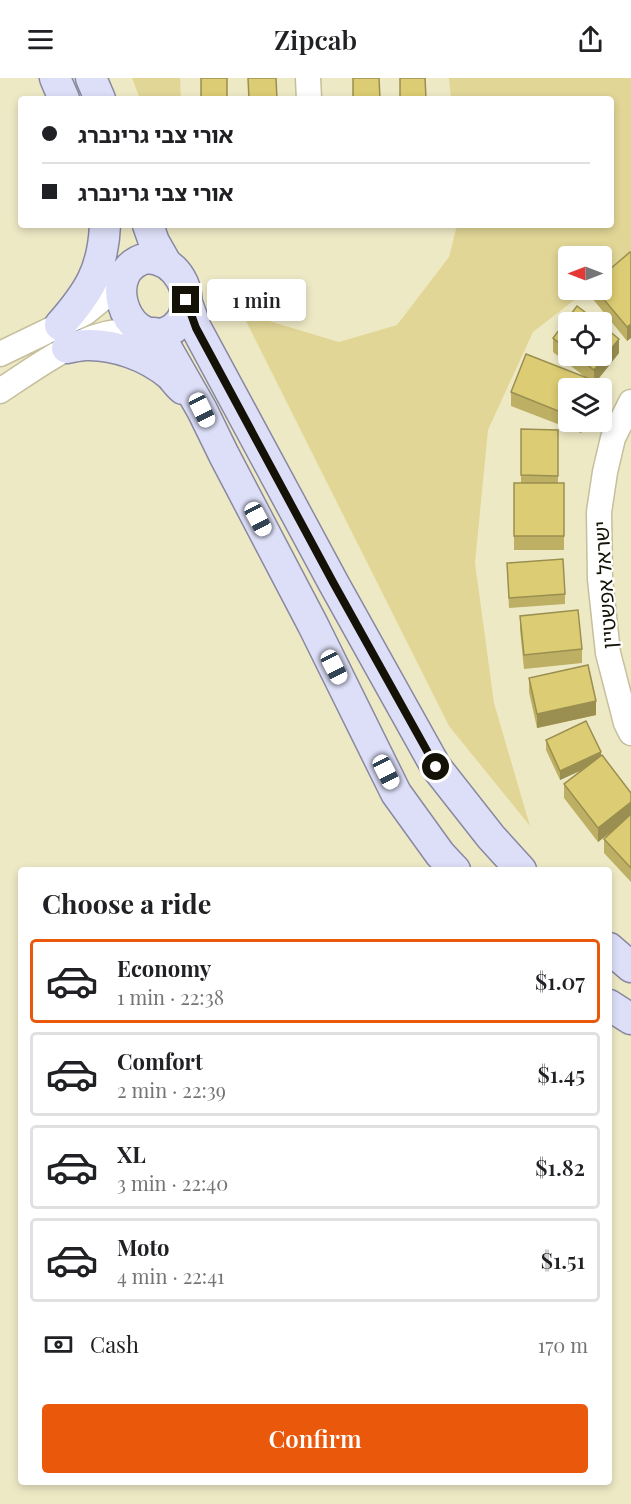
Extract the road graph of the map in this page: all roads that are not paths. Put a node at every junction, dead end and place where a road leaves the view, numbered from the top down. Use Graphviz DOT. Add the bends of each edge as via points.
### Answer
graph roads {
  1 [pos="54,78"];
  2 [pos="91,78"];
  3 [pos="309,78"];
  4 [pos="63,96"];
  5 [pos="99,96"];
  6 [pos="309,96"];
  7 [pos="105,228"];
  8 [pos="119,228"];
  9 [pos="149,228"];
  10 [pos="166,262"];
  11 [pos="125,274"];
  12 [pos="186,300"];
  13 [pos="148,332"];
  14 [pos="63,336"];
  15 [pos="0,354"];
  16 [pos="0,391"];
  17 [pos="631,402"];
  18 [pos="202,410"];
  19 [pos="631,733"];
  20 [pos="452,867"];
  21 [pos="518,867"];
  22 [pos="612,951"];
  23 [pos="631,967"];
  24 [pos="612,1007"];
  25 [pos="631,1019"];
  1 -- 4 [label="main road"];
  2 -- 5 [label="main road"];
  3 -- 6 [label="street"];
  7 -- 14 [label="main road" via="98,268"];
  8 -- 11 [label="main road" via="126,252"];
  9 -- 10 [label="main road"];
  10 -- 11 [label="main road" via="147,258 135,262"];
  10 -- 12 [label="main road" via="184,285"];
  11 -- 13 [label="main road" via="121,291 124,306 131,320"];
  11 -- 14 [label="street"];
  12 -- 13 [label="main road" via="177,325 166,332"];
  12 -- 21 [label="main road" via="196,328 436,767"];
  13 -- 14 [label="street" via="129,330 85,339"];
  13 -- 18 [label="main road" via="162,340"];
  14 -- 15 [label="street"];
  14 -- 16 [label="street"];
  14 -- 18 [label="main road" via="136,355 169,374"];
  17 -- 19 [label="street, ישראל אפשטיין" via="613,438 599,512 600,579 608,653"];
  18 -- 20 [label="main road" via="396,793"];
  22 -- 23 [label="main road"];
  24 -- 25 [label="main road"];
}
